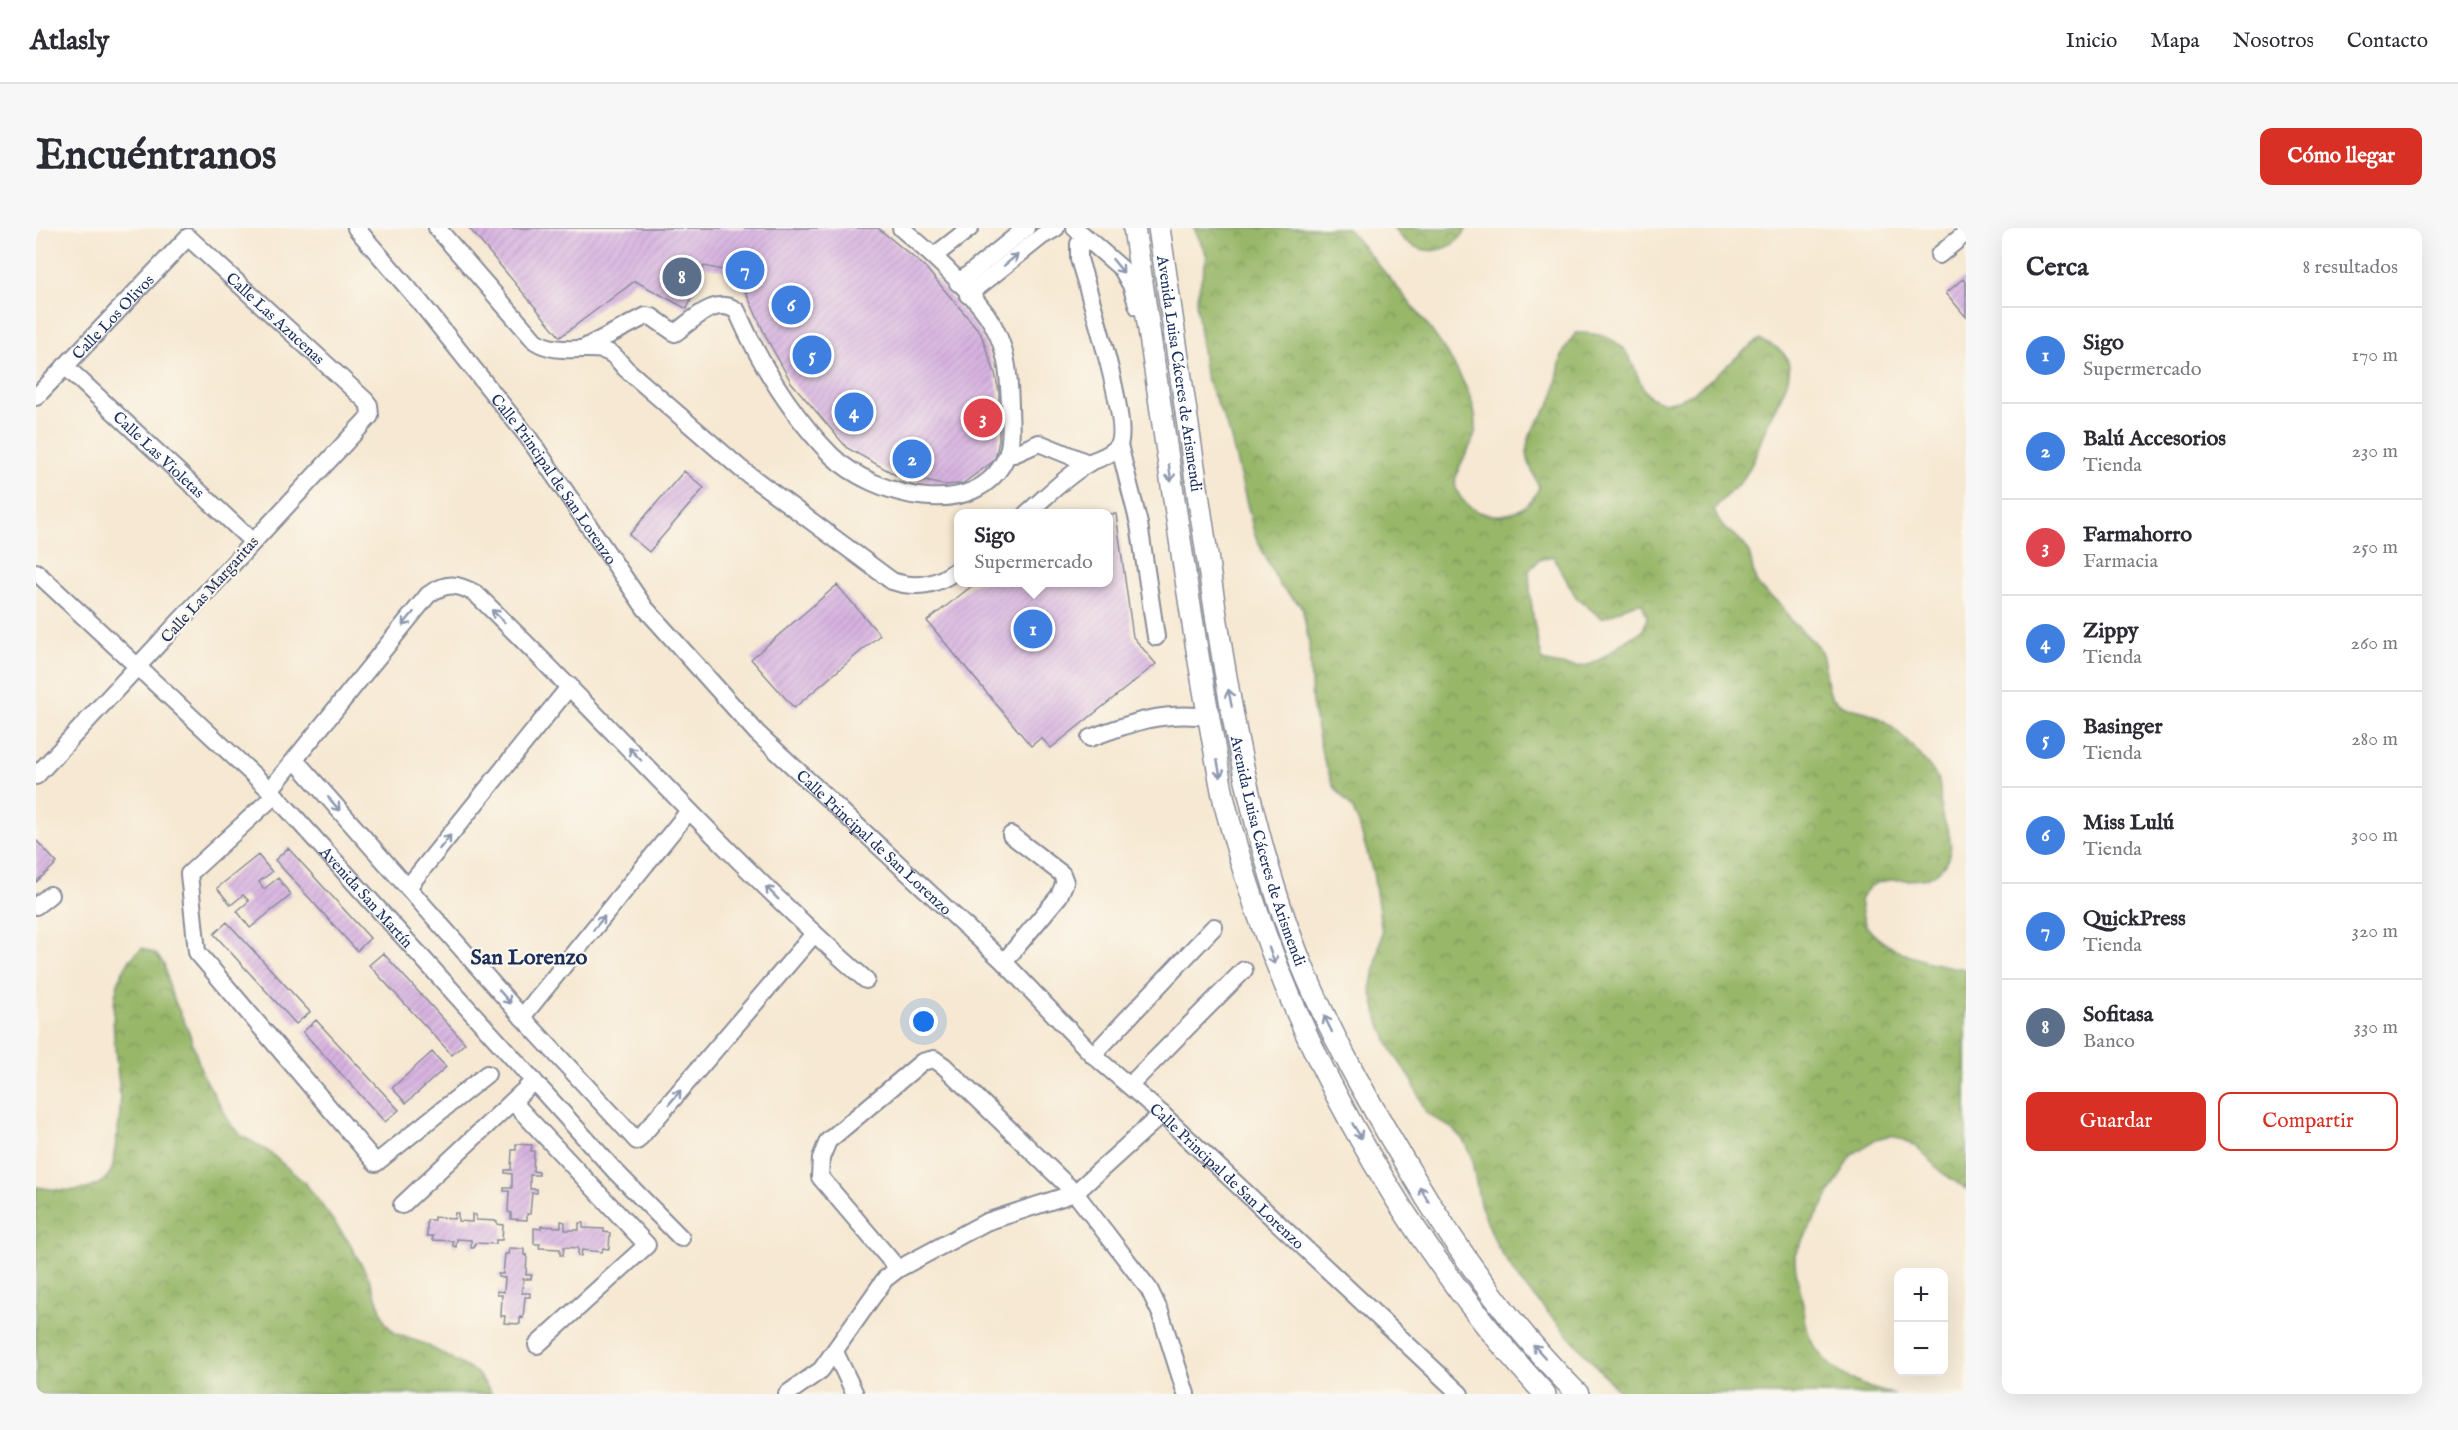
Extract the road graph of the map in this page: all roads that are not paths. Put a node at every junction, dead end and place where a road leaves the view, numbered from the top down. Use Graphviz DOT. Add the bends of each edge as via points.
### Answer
graph roads {
  1 [pos="356,228"];
  2 [pos="437,228"];
  3 [pos="901,228"];
  4 [pos="970,228"];
  5 [pos="1026,228"];
  6 [pos="1056,228"];
  7 [pos="1134,228"];
  8 [pos="1159,228"];
  9 [pos="1081,233"];
  10 [pos="1966,233"];
  11 [pos="188,237"];
  12 [pos="1939,255"];
  13 [pos="934,256"];
  14 [pos="964,289"];
  15 [pos="582,349"];
  16 [pos="65,366"];
  17 [pos="36,397"];
  18 [pos="365,400"];
  19 [pos="1164,432"];
  20 [pos="1119,446"];
  21 [pos="1008,453"];
  22 [pos="1088,463"];
  23 [pos="1031,509"];
  24 [pos="253,542"];
  25 [pos="954,571"];
  26 [pos="36,572"];
  27 [pos="1156,636"];
  28 [pos="139,666"];
  29 [pos="570,686"];
  30 [pos="1209,717"];
  31 [pos="1090,738"];
  32 [pos="295,760"];
  33 [pos="36,776"];
  34 [pos="272,792"];
  35 [pos="689,811"];
  36 [pos="1011,835"];
  37 [pos="408,887"];
  38 [pos="50,895"];
  39 [pos="36,906"];
  40 [pos="1214,927"];
  41 [pos="814,934"];
  42 [pos="1004,962"];
  43 [pos="1244,970"];
  44 [pos="866,980"];
  45 [pos="522,1017"];
  46 [pos="1093,1055"];
  47 [pos="487,1074"];
  48 [pos="534,1081"];
  49 [pos="1130,1085"];
  50 [pos="513,1102"];
  51 [pos="1162,1114"];
  52 [pos="1075,1193"];
  53 [pos="402,1205"];
  54 [pos="681,1238"];
  55 [pos="898,1269"];
  56 [pos="537,1344"];
  57 [pos="835,1352"];
  58 [pos="787,1394"];
  59 [pos="855,1394"];
  60 [pos="1186,1394"];
  61 [pos="1460,1394"];
  62 [pos="1545,1394"];
  63 [pos="1578,1394"];
  1 -- 42 [label="street, Calle Principal de San Lorenzo" via="528,437 645,608 757,733"];
  2 -- 15 [label="street" via="535,341 557,350"];
  3 -- 13 [label="street"];
  4 -- 13 [label="street"];
  5 -- 14 [label="street"];
  14 -- 6 [label="street, one-way"];
  7 -- 19 [label="main road, Avenida Luisa Cáceres de Arismendi"];
  63 -- 8 [label="main road, Avenida Luisa Cáceres de Arismendi, one-way" via="1497,1302 1436,1216 1346,1059 1297,952 1251,807 1227,685"];
  9 -- 19 [label="street, one-way" via="1112,258 1131,285"];
  9 -- 20 [label="street" via="1079,259 1121,417"];
  10 -- 12 [label="street"];
  11 -- 16 [label="street, Calle Los Olivos"];
  11 -- 18 [label="street, Calle Las Azucenas"];
  13 -- 14 [label="street"];
  14 -- 21 [label="street" via="987,316 1010,371"];
  15 -- 21 [label="street" via="646,316 675,333 720,304 730,306 737,311 782,396 832,456 854,473 888,489 914,495 964,495 986,484"];
  15 -- 25 [label="street" via="612,354 741,469 892,581 921,586"];
  16 -- 17 [label="street, Calle Los Olivos"];
  16 -- 24 [label="street, Calle Las Violetas"];
  18 -- 24 [label="street, Calle Las Margaritas" via="370,417"];
  19 -- 30 [label="main road, Avenida Luisa Cáceres de Arismendi, one-way"];
  20 -- 22 [label="street"];
  20 -- 27 [label="street" via="1139,524"];
  21 -- 22 [label="street" via="1039,443"];
  22 -- 23 [label="street"];
  24 -- 28 [label="street, Calle Las Margaritas"];
  26 -- 28 [label="street, Avenida San Martín"];
  28 -- 33 [label="street, Calle Las Margaritas"];
  28 -- 34 [label="street, Avenida San Martín"];
  29 -- 32 [label="street, one-way" via="476,594 452,584 440,587 414,612"];
  35 -- 29 [label="street, one-way"];
  37 -- 29 [label="street, one-way"];
  30 -- 31 [label="street" via="1183,714 1144,718"];
  30 -- 62 [label="main road, Avenida Luisa Cáceres de Arismendi, one-way" via="1227,813 1257,913 1277,971 1323,1070 1443,1271 1477,1317"];
  32 -- 34 [label="street"];
  32 -- 37 [label="street, one-way"];
  34 -- 47 [label="street" via="189,874 197,952 376,1163"];
  34 -- 48 [label="street, Avenida San Martín"];
  41 -- 35 [label="street, one-way"];
  45 -- 35 [label="street, one-way"];
  36 -- 42 [label="street" via="1062,874 1065,882 1059,896"];
  37 -- 45 [label="street, one-way"];
  38 -- 39 [label="street"];
  40 -- 46 [label="street"];
  41 -- 44 [label="street"];
  45 -- 41 [label="street, one-way" via="637,1141"];
  42 -- 46 [label="street, Calle Principal de San Lorenzo"];
  43 -- 49 [label="street"];
  46 -- 49 [label="street, Calle Principal de San Lorenzo"];
  48 -- 50 [label="street"];
  48 -- 54 [label="street, Avenida San Martín"];
  49 -- 51 [label="street, Calle Principal de San Lorenzo"];
  50 -- 53 [label="street"];
  50 -- 56 [label="street" via="647,1245"];
  51 -- 52 [label="street"];
  51 -- 61 [label="street, Calle Principal de San Lorenzo"];
  52 -- 55 [label="street" via="986,1222"];
  52 -- 55 [label="street" via="944,1066 934,1059 922,1062 828,1141 821,1158 820,1177"];
  52 -- 60 [label="street" via="1149,1289"];
  55 -- 57 [label="street" via="885,1279"];
  57 -- 58 [label="street" via="821,1370"];
  57 -- 59 [label="street"];
}
